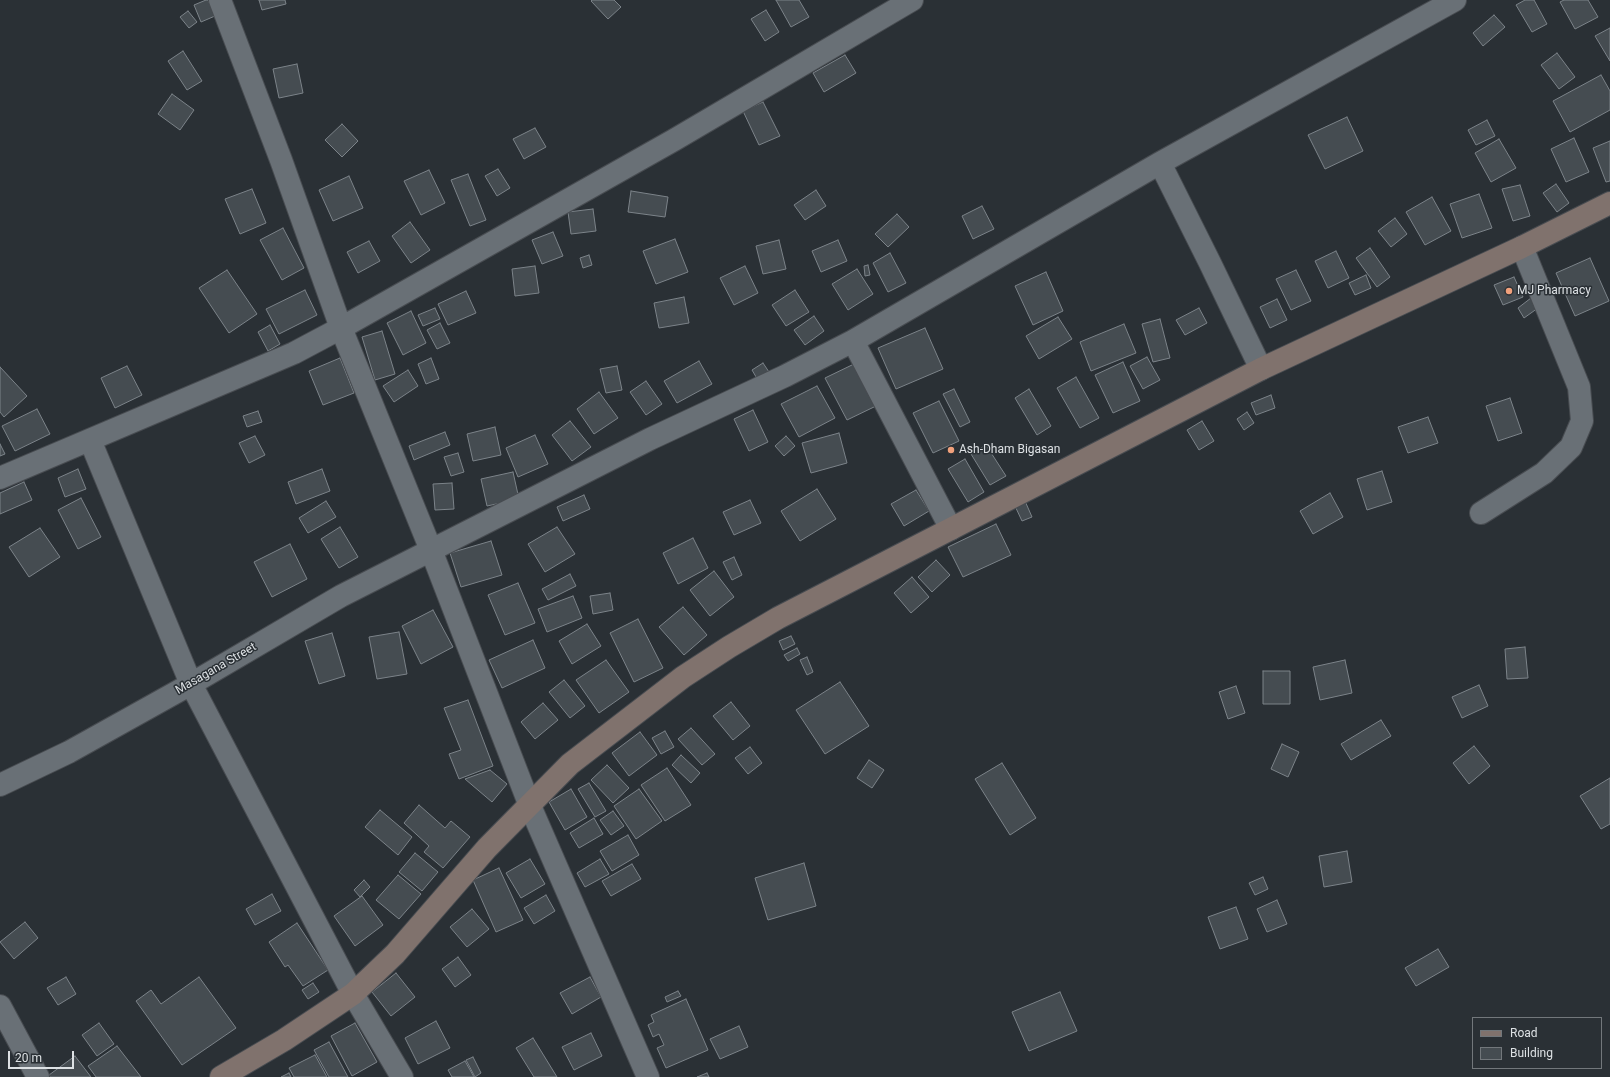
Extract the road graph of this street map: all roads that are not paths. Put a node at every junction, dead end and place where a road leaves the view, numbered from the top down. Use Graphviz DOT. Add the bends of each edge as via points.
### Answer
graph roads {
  1 [pos="220,0"];
  2 [pos="912,0"];
  3 [pos="1455,0"];
  4 [pos="1160,163"];
  5 [pos="1610,203"];
  6 [pos="1522,247"];
  7 [pos="341,328"];
  8 [pos="853,341"];
  9 [pos="1261,369"];
  10 [pos="90,440"];
  11 [pos="0,478"];
  12 [pos="1481,513"];
  13 [pos="951,529"];
  14 [pos="431,550"];
  15 [pos="191,684"];
  16 [pos="0,785"];
  17 [pos="530,806"];
  18 [pos="353,994"];
  19 [pos="0,1006"];
  20 [pos="643,1075"];
  21 [pos="38,1077"];
  22 [pos="221,1077"];
  23 [pos="402,1077"];
  1 -- 7 [label="street"];
  2 -- 7 [label="street" via="674,140"];
  3 -- 4 [label="street, Masagana Street"];
  4 -- 8 [label="street, Masagana Street"];
  4 -- 9 [label="street"];
  5 -- 6 [label="street"];
  6 -- 9 [label="street"];
  6 -- 12 [label="street" via="1579,387 1582,420 1571,447 1544,473"];
  7 -- 10 [label="street" via="294,353"];
  7 -- 14 [label="street"];
  8 -- 13 [label="street"];
  8 -- 14 [label="street, Masagana Street" via="650,439"];
  9 -- 13 [label="street"];
  10 -- 11 [label="street"];
  10 -- 15 [label="street"];
  13 -- 17 [label="street" via="778,618 683,677 570,764"];
  14 -- 15 [label="street, Masagana Street" via="341,596"];
  14 -- 17 [label="street"];
  15 -- 16 [label="street, Masagana Street" via="69,752"];
  15 -- 18 [label="street"];
  17 -- 18 [label="street" via="487,848 395,954"];
  17 -- 20 [label="street"];
  18 -- 22 [label="street" via="284,1040"];
  18 -- 23 [label="street"];
  19 -- 21 [label="street"];
}
